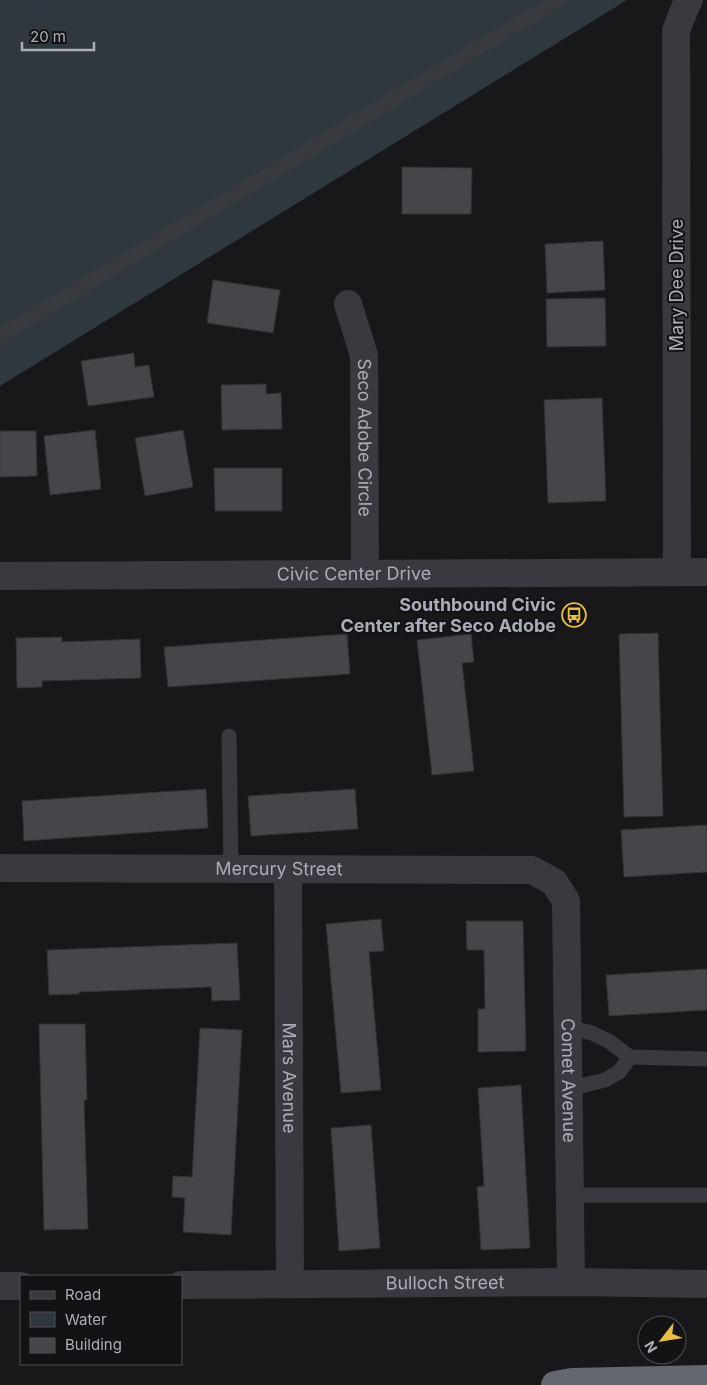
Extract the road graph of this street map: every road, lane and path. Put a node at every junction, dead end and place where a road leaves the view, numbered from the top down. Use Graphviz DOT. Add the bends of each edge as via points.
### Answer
graph roads {
  1 [pos="558,0"];
  2 [pos="689,0"];
  3 [pos="348,304"];
  4 [pos="0,336"];
  5 [pos="677,572"];
  6 [pos="707,572"];
  7 [pos="365,574"];
  8 [pos="0,576"];
  9 [pos="229,736"];
  10 [pos="0,868"];
  11 [pos="231,869"];
  12 [pos="288,870"];
  13 [pos="554,882"];
  14 [pos="568,1027"];
  15 [pos="630,1057"];
  16 [pos="707,1059"];
  17 [pos="568,1089"];
  18 [pos="570,1195"];
  19 [pos="707,1196"];
  20 [pos="571,1282"];
  21 [pos="290,1284"];
  22 [pos="707,1284"];
  23 [pos="182,1285"];
  24 [pos="0,1286"];
  25 [pos="20,1286"];
  26 [pos="707,1379"];
  27 [pos="555,1385"];
  1 -- 4 [label="lane"];
  2 -- 5 [label="street, Mary Dee Drive" via="676,31"];
  3 -- 7 [label="street, Seco Adobe Circle" via="364,355"];
  5 -- 6 [label="street, Civic Center Drive"];
  5 -- 7 [label="street, Civic Center Drive"];
  7 -- 8 [label="street, Civic Center Drive"];
  9 -- 11 [label="lane"];
  10 -- 11 [label="street, Mercury Street"];
  11 -- 12 [label="street, Mercury Street"];
  12 -- 13 [label="street, Mercury Street" via="532,870"];
  12 -- 21 [label="street, Mars Avenue"];
  13 -- 14 [label="street, Comet Avenue" via="566,901"];
  14 -- 15 [label="lane" via="592,1033"];
  14 -- 17 [label="street, Comet Avenue"];
  15 -- 16 [label="lane"];
  15 -- 17 [label="lane" via="619,1072 605,1080"];
  17 -- 18 [label="street, Comet Avenue"];
  18 -- 19 [label="lane"];
  18 -- 20 [label="street, Comet Avenue"];
  20 -- 21 [label="street, Bulloch Street"];
  20 -- 22 [label="street, Bulloch Street"];
  21 -- 23 [label="street, Bulloch Street"];
  24 -- 25 [label="street"];
  26 -- 27 [label="highway"];
}
